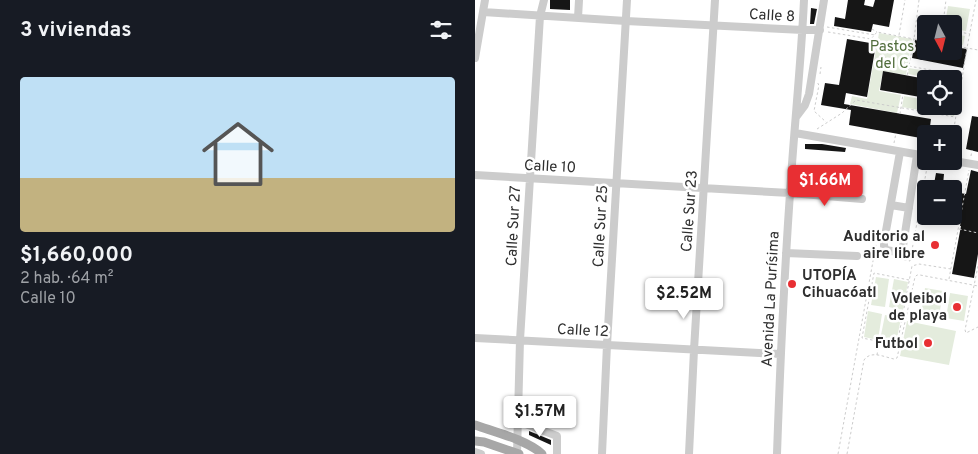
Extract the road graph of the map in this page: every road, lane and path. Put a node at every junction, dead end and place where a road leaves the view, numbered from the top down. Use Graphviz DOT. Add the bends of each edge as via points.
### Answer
graph roads {
  1 [pos="485,0"];
  2 [pos="544,0"];
  3 [pos="579,0"];
  4 [pos="627,0"];
  5 [pos="715,0"];
  6 [pos="804,0"];
  7 [pos="825,0"];
  8 [pos="905,0"];
  9 [pos="919,0"];
  10 [pos="947,0"];
  11 [pos="976,0"];
  12 [pos="483,12"];
  13 [pos="944,15"];
  14 [pos="540,16"];
  15 [pos="578,18"];
  16 [pos="626,21"];
  17 [pos="916,24"];
  18 [pos="713,26"];
  19 [pos="872,29"];
  20 [pos="803,30"];
  21 [pos="820,30"];
  22 [pos="877,32"];
  23 [pos="963,33"];
  24 [pos="970,34"];
  25 [pos="875,35"];
  26 [pos="899,36"];
  27 [pos="913,39"];
  28 [pos="871,40"];
  29 [pos="917,40"];
  30 [pos="871,43"];
  31 [pos="963,47"];
  32 [pos="967,48"];
  33 [pos="978,50"];
  34 [pos="475,58"];
  35 [pos="909,66"];
  36 [pos="821,67"];
  37 [pos="819,76"];
  38 [pos="907,76"];
  39 [pos="963,76"];
  40 [pos="818,84"];
  41 [pos="903,94"];
  42 [pos="861,96"];
  43 [pos="859,100"];
  44 [pos="901,107"];
  45 [pos="900,114"];
  46 [pos="796,117"];
  47 [pos="955,117"];
  48 [pos="827,122"];
  49 [pos="954,125"];
  50 [pos="817,128"];
  51 [pos="795,134"];
  52 [pos="896,134"];
  53 [pos="897,151"];
  54 [pos="917,155"];
  55 [pos="962,162"];
  56 [pos="978,165"];
  57 [pos="926,170"];
  58 [pos="969,170"];
  59 [pos="475,175"];
  60 [pos="529,178"];
  61 [pos="616,183"];
  62 [pos="704,188"];
  63 [pos="790,193"];
  64 [pos="862,199"];
  65 [pos="891,205"];
  66 [pos="909,208"];
  67 [pos="958,229"];
  68 [pos="978,233"];
  69 [pos="787,252"];
  70 [pos="874,254"];
  71 [pos="857,256"];
  72 [pos="910,261"];
  73 [pos="978,266"];
  74 [pos="951,269"];
  75 [pos="909,280"];
  76 [pos="949,280"];
  77 [pos="975,285"];
  78 [pos="978,286"];
  79 [pos="978,327"];
  80 [pos="475,338"];
  81 [pos="520,340"];
  82 [pos="879,342"];
  83 [pos="607,345"];
  84 [pos="694,350"];
  85 [pos="780,354"];
  86 [pos="877,355"];
  87 [pos="518,421"];
  88 [pos="475,425"];
  89 [pos="475,441"];
  90 [pos="517,441"];
  91 [pos="475,452"];
  92 [pos="481,454"];
  93 [pos="517,454"];
  94 [pos="542,454"];
  95 [pos="557,454"];
  96 [pos="602,454"];
  97 [pos="689,454"];
  98 [pos="777,454"];
  99 [pos="838,454"];
  100 [pos="847,454"];
  1 -- 12 [label="street"];
  2 -- 14 [label="street, Calle Sur 27"];
  3 -- 15 [label="street"];
  4 -- 16 [label="street, Calle Sur 25"];
  5 -- 18 [label="street, Calle Sur 23"];
  6 -- 20 [label="street"];
  7 -- 21 [label="street, Avenida La Purísima"];
  8 -- 26 [label="path"];
  9 -- 17 [label="path"];
  10 -- 13 [label="path"];
  11 -- 24 [label="path"];
  12 -- 14 [label="street, Calle 8"];
  12 -- 34 [label="street"];
  14 -- 15 [label="street, Calle 8"];
  14 -- 60 [label="street, Calle Sur 27"];
  15 -- 16 [label="street, Calle 8"];
  16 -- 18 [label="street, Calle 8"];
  16 -- 61 [label="street, Calle Sur 25"];
  17 -- 27 [label="path"];
  18 -- 20 [label="street, Calle 8"];
  18 -- 62 [label="street, Calle Sur 23"];
  19 -- 22 [label="path"];
  20 -- 21 [label="street, Calle 8"];
  20 -- 46 [label="street"];
  21 -- 25 [label="path" via="823,27"];
  21 -- 28 [label="path"];
  21 -- 46 [label="street, Avenida La Purísima" via="809,94"];
  22 -- 25 [label="path"];
  22 -- 26 [label="path"];
  23 -- 24 [label="path"];
  24 -- 32 [label="path"];
  25 -- 28 [label="path"];
  26 -- 27 [label="path"];
  27 -- 29 [label="path"];
  27 -- 35 [label="path"];
  28 -- 30 [label="path"];
  31 -- 32 [label="path"];
  32 -- 33 [label="path"];
  32 -- 49 [label="path"];
  35 -- 38 [label="path"];
  35 -- 39 [label="path"];
  36 -- 37 [label="path"];
  40 -- 48 [label="path" via="814,111"];
  41 -- 44 [label="path"];
  42 -- 43 [label="path"];
  43 -- 44 [label="path"];
  43 -- 48 [label="path"];
  44 -- 45 [label="path"];
  44 -- 47 [label="path"];
  46 -- 51 [label="street, Avenida La Purísima"];
  48 -- 50 [label="path"];
  51 -- 53 [label="street"];
  51 -- 63 [label="street, Avenida La Purísima"];
  52 -- 53 [label="path"];
  53 -- 54 [label="street"];
  53 -- 65 [label="street"];
  54 -- 66 [label="street"];
  55 -- 56 [label="street"];
  57 -- 72 [label="path"];
  58 -- 67 [label="path"];
  59 -- 60 [label="street, Calle 10"];
  60 -- 61 [label="street, Calle 10"];
  60 -- 81 [label="street, Calle Sur 27"];
  61 -- 62 [label="street, Calle 10"];
  61 -- 83 [label="street, Calle Sur 25"];
  62 -- 63 [label="street, Calle 10"];
  62 -- 84 [label="street, Calle Sur 23"];
  63 -- 64 [label="street, Calle 10"];
  63 -- 69 [label="street, Avenida La Purísima"];
  65 -- 66 [label="street"];
  65 -- 66 [label="street" via="885,250 901,250"];
  67 -- 68 [label="path"];
  67 -- 74 [label="path"];
  69 -- 71 [label="street"];
  69 -- 85 [label="street, Avenida La Purísima"];
  70 -- 99 [label="path"];
  73 -- 77 [label="path"];
  74 -- 75 [label="path" via="914,264"];
  74 -- 76 [label="path"];
  75 -- 82 [label="path" via="897,345"];
  75 -- 82 [label="path" via="874,273 862,338"];
  76 -- 77 [label="path"];
  76 -- 86 [label="path" via="917,275 897,358"];
  77 -- 78 [label="path"];
  77 -- 79 [label="path" via="966,333"];
  80 -- 81 [label="street, Calle 12"];
  81 -- 83 [label="street, Calle 12"];
  81 -- 87 [label="street, Calle Sur 27"];
  82 -- 86 [label="path"];
  83 -- 84 [label="street, Calle 12"];
  83 -- 96 [label="street, Calle Sur 25"];
  84 -- 85 [label="street, Calle 12"];
  84 -- 97 [label="street, Calle Sur 23"];
  85 -- 98 [label="street, Avenida La Purísima"];
  86 -- 100 [label="path" via="871,354 864,360"];
  87 -- 90 [label="street, Calle Sur 27"];
  87 -- 95 [label="street" via="557,436"];
  88 -- 90 [label="main road"];
  89 -- 93 [label="main road"];
  90 -- 93 [label="street, Calle Sur 27"];
  90 -- 94 [label="main road"];
  91 -- 92 [label="street"];
}
